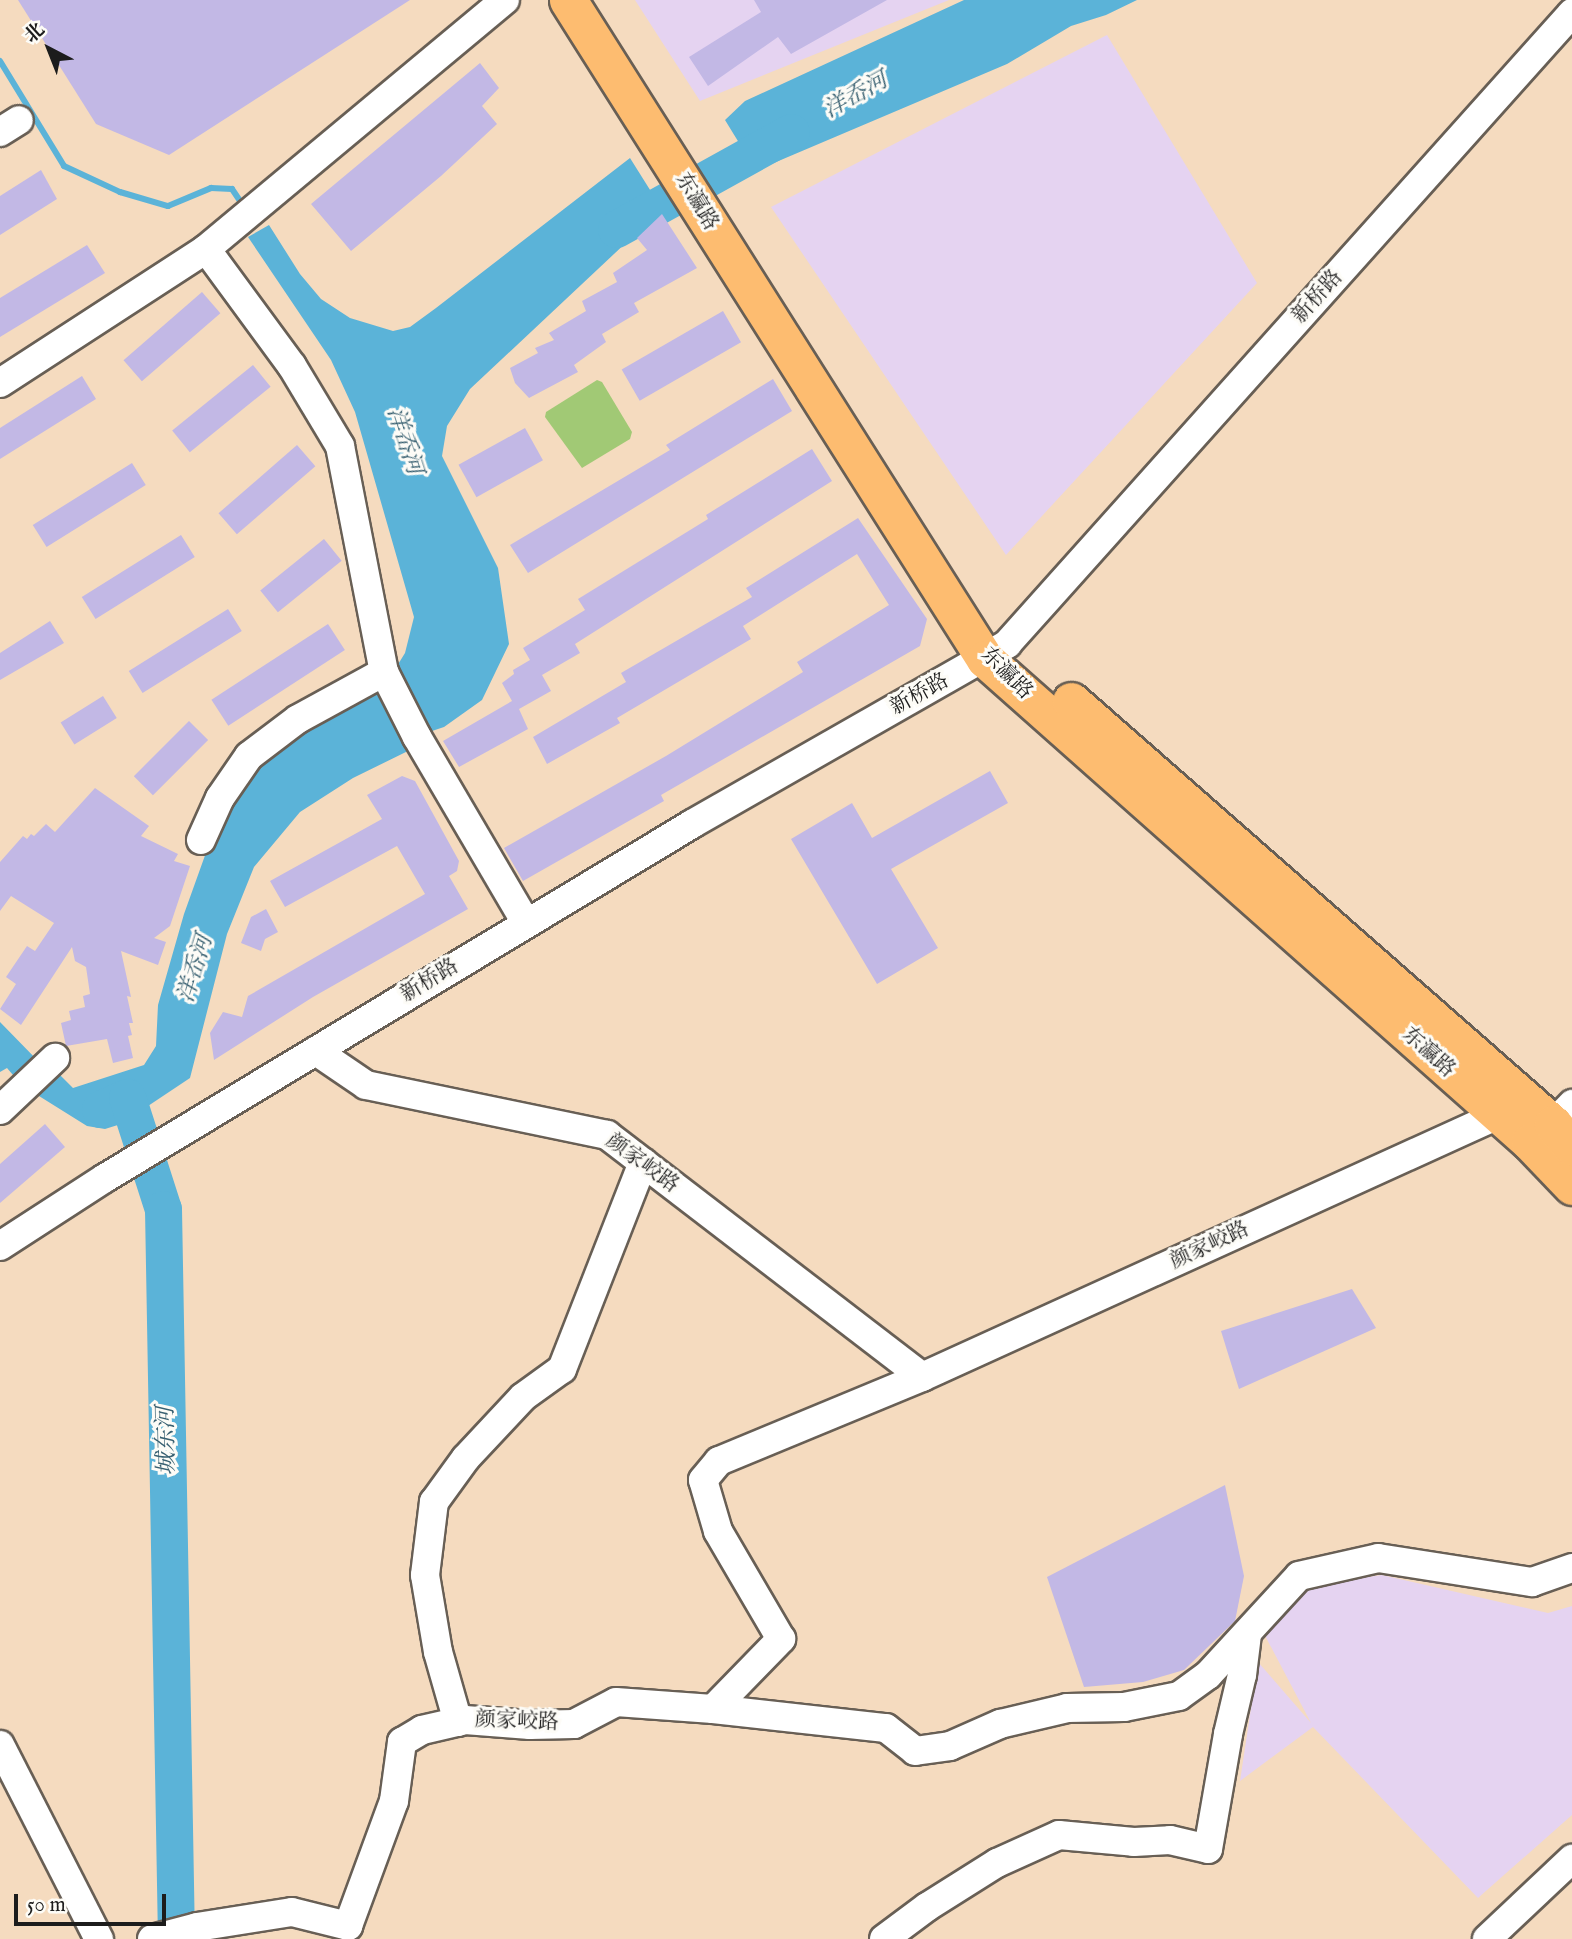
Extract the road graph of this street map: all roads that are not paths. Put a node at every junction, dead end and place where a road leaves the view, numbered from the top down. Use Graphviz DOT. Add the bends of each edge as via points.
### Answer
graph roads {
  1 [pos="505,0"];
  2 [pos="568,0"];
  3 [pos="590,0"];
  4 [pos="1572,13"];
  5 [pos="661,127"];
  6 [pos="206,248"];
  7 [pos="0,383"];
  8 [pos="996,651"];
  9 [pos="384,672"];
  10 [pos="201,840"];
  11 [pos="526,923"];
  12 [pos="316,1051"];
  13 [pos="55,1058"];
  14 [pos="8,1102"];
  15 [pos="1498,1115"];
  16 [pos="1566,1125"];
  17 [pos="643,1162"];
  18 [pos="105,1178"];
  19 [pos="1572,1186"];
  20 [pos="0,1223"];
  21 [pos="0,1246"];
  22 [pos="922,1377"];
  23 [pos="1572,1568"];
  24 [pos="1247,1634"];
  25 [pos="713,1709"];
  26 [pos="458,1722"];
  27 [pos="0,1745"];
  28 [pos="1572,1860"];
  29 [pos="333,1930"];
  30 [pos="156,1938"];
  31 [pos="99,1939"];
  32 [pos="884,1939"];
  33 [pos="1487,1939"];
  1 -- 6 [label="street"];
  2 -- 5 [label="main road, 东瀛路"];
  3 -- 5 [label="main road, 东瀛路"];
  4 -- 8 [label="street, 新桥路"];
  5 -- 8 [label="main road, 东瀛路"];
  6 -- 7 [label="street"];
  6 -- 9 [label="street" via="292,366 340,446"];
  8 -- 11 [label="street, 新桥路"];
  8 -- 15 [label="main road, 东瀛路"];
  8 -- 16 [label="main road, 东瀛路"];
  9 -- 10 [label="street" via="298,719 249,756 220,798"];
  9 -- 11 [label="street"];
  11 -- 12 [label="street, 新桥路"];
  12 -- 17 [label="street, 颜家峧路" via="366,1085 607,1135"];
  12 -- 18 [label="street, 新桥路"];
  13 -- 14 [label="street"];
  15 -- 19 [label="main road, 东瀛路"];
  15 -- 22 [label="street, 颜家峧路"];
  17 -- 22 [label="street, 颜家峧路"];
  17 -- 26 [label="street" via="562,1369 523,1396 466,1458 434,1502 425,1575 438,1652"];
  18 -- 20 [label="street, 新桥路" via="18,1210"];
  18 -- 21 [label="street, 新桥路"];
  22 -- 25 [label="street, 颜家峧路" via="719,1461 703,1480 718,1531 780,1639"];
  23 -- 24 [label="street" via="1532,1582 1378,1558 1299,1576"];
  24 -- 25 [label="street" via="1208,1675 1179,1696 1124,1707 1067,1707 1000,1724 939,1748 915,1751 886,1728"];
  24 -- 32 [label="street" via="1208,1849 1170,1840 1133,1842 1059,1835 997,1863"];
  25 -- 26 [label="street, 颜家峧路" via="616,1702 573,1724"];
  26 -- 29 [label="street, 颜家峧路" via="422,1730 402,1742 394,1801 348,1926"];
  27 -- 31 [label="street"];
  28 -- 33 [label="street"];
  29 -- 30 [label="street, 颜家峧路" via="292,1912"];
}
